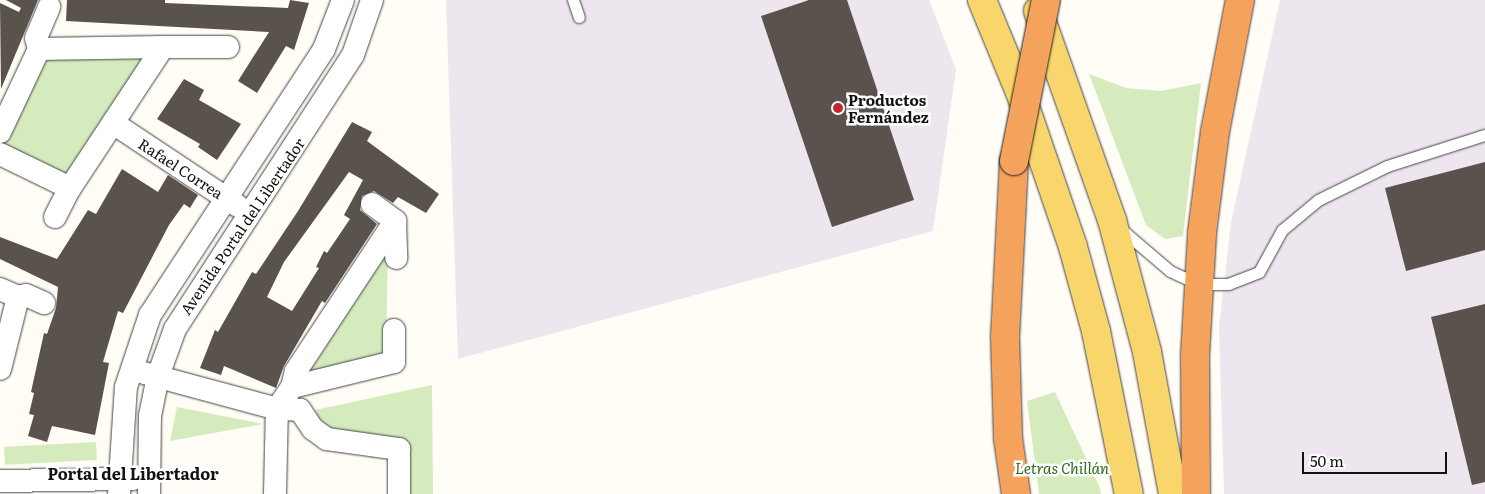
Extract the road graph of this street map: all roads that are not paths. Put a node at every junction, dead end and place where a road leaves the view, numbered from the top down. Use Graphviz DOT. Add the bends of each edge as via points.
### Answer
graph roads {
  1 [pos="343,0"];
  2 [pos="372,0"];
  3 [pos="574,0"];
  4 [pos="982,0"];
  5 [pos="1034,0"];
  6 [pos="1046,0"];
  7 [pos="1240,0"];
  8 [pos="49,6"];
  9 [pos="579,17"];
  10 [pos="228,47"];
  11 [pos="163,48"];
  12 [pos="39,49"];
  13 [pos="113,123"];
  14 [pos="0,132"];
  15 [pos="1485,135"];
  16 [pos="0,154"];
  17 [pos="70,188"];
  18 [pos="226,197"];
  19 [pos="372,204"];
  20 [pos="250,213"];
  21 [pos="54,217"];
  22 [pos="1112,220"];
  23 [pos="395,221"];
  24 [pos="396,258"];
  25 [pos="1198,284"];
  26 [pos="9,293"];
  27 [pos="44,303"];
  28 [pos="394,330"];
  29 [pos="0,368"];
  30 [pos="130,370"];
  31 [pos="158,376"];
  32 [pos="292,387"];
  33 [pos="276,409"];
  34 [pos="0,481"];
  35 [pos="149,486"];
  36 [pos="119,487"];
  37 [pos="275,494"];
  38 [pos="399,494"];
  39 [pos="1016,494"];
  40 [pos="1129,494"];
  41 [pos="1173,494"];
  42 [pos="1196,494"];
  1 -- 18 [label="street, Avenida Portal del Libertador" via="324,49"];
  2 -- 20 [label="street, Avenida Portal del Libertador" via="353,56"];
  3 -- 9 [label="lane"];
  4 -- 40 [label="main road" via="1020,92 1075,255 1096,331"];
  5 -- 22 [label="main road"];
  6 -- 39 [label="highway, bridge" via="1014,162 1005,336 1008,438"];
  7 -- 25 [label="highway" via="1215,132"];
  8 -- 12 [label="street" via="36,38"];
  10 -- 11 [label="street"];
  11 -- 12 [label="street"];
  11 -- 13 [label="street"];
  12 -- 14 [label="street"];
  13 -- 17 [label="street"];
  13 -- 18 [label="street, Rafael Correa"];
  15 -- 25 [label="lane" via="1387,166 1318,200 1282,230 1259,272 1228,284"];
  16 -- 17 [label="street"];
  17 -- 21 [label="street"];
  18 -- 20 [label="street, Rafael Correa"];
  18 -- 30 [label="street, Avenida Portal del Libertador" via="160,296"];
  19 -- 23 [label="street"];
  20 -- 31 [label="street, Avenida Portal del Libertador" via="186,306"];
  22 -- 25 [label="lane" via="1157,262"];
  22 -- 41 [label="main road" via="1146,352"];
  23 -- 24 [label="street"];
  23 -- 32 [label="street" via="296,371"];
  25 -- 42 [label="highway"];
  26 -- 27 [label="street" via="26,295"];
  26 -- 29 [label="street"];
  28 -- 32 [label="street" via="394,362"];
  30 -- 31 [label="street"];
  30 -- 36 [label="street, Avenida Portal del Libertador" via="123,414"];
  31 -- 33 [label="street"];
  31 -- 35 [label="street, Avenida Portal del Libertador" via="150,416"];
  32 -- 33 [label="street"];
  33 -- 37 [label="street"];
  33 -- 38 [label="street" via="300,410 313,430 327,439 399,449"];
  34 -- 36 [label="street"];
  35 -- 36 [label="street"];
}
